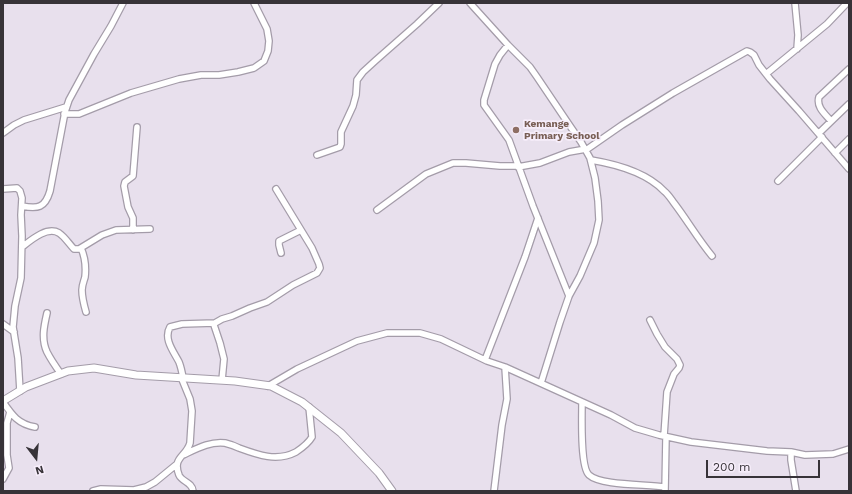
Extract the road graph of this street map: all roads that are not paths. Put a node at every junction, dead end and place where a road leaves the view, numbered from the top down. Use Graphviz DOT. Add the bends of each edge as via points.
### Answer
graph roads {
  1 [pos="123,3"];
  2 [pos="254,3"];
  3 [pos="439,3"];
  4 [pos="470,3"];
  5 [pos="795,3"];
  6 [pos="847,3"];
  7 [pos="508,45"];
  8 [pos="797,49"];
  9 [pos="849,69"];
  10 [pos="766,74"];
  11 [pos="849,104"];
  12 [pos="66,107"];
  13 [pos="64,114"];
  14 [pos="831,121"];
  15 [pos="137,127"];
  16 [pos="3,132"];
  17 [pos="820,135"];
  18 [pos="849,139"];
  19 [pos="586,150"];
  20 [pos="835,153"];
  21 [pos="317,155"];
  22 [pos="591,160"];
  23 [pos="518,166"];
  24 [pos="849,169"];
  25 [pos="778,181"];
  26 [pos="3,189"];
  27 [pos="276,189"];
  28 [pos="22,206"];
  29 [pos="377,210"];
  30 [pos="538,217"];
  31 [pos="150,229"];
  32 [pos="134,230"];
  33 [pos="301,230"];
  34 [pos="22,247"];
  35 [pos="81,248"];
  36 [pos="281,254"];
  37 [pos="712,256"];
  38 [pos="569,296"];
  39 [pos="86,312"];
  40 [pos="47,313"];
  41 [pos="650,320"];
  42 [pos="215,323"];
  43 [pos="3,324"];
  44 [pos="14,332"];
  45 [pos="485,360"];
  46 [pos="505,367"];
  47 [pos="61,374"];
  48 [pos="182,378"];
  49 [pos="222,380"];
  50 [pos="541,383"];
  51 [pos="268,386"];
  52 [pos="20,391"];
  53 [pos="3,401"];
  54 [pos="582,402"];
  55 [pos="309,407"];
  56 [pos="10,412"];
  57 [pos="35,427"];
  58 [pos="665,436"];
  59 [pos="849,449"];
  60 [pos="791,452"];
  61 [pos="183,455"];
  62 [pos="177,464"];
  63 [pos="3,479"];
  64 [pos="665,489"];
  65 [pos="93,491"];
  66 [pos="193,491"];
  67 [pos="392,491"];
  68 [pos="494,491"];
  69 [pos="796,491"];
  1 -- 12 [label="street"];
  2 -- 13 [label="street" via="267,29 269,41 264,61 254,68 179,79 132,93 79,114"];
  3 -- 21 [label="street" via="363,72 341,132 340,147"];
  4 -- 7 [label="street"];
  5 -- 8 [label="street"];
  6 -- 8 [label="street"];
  7 -- 19 [label="street" via="530,67"];
  7 -- 23 [label="street" via="495,64 484,105 509,140"];
  8 -- 10 [label="street"];
  9 -- 14 [label="street" via="818,97 820,108"];
  10 -- 17 [label="street"];
  10 -- 19 [label="street" via="754,55 747,51 673,93"];
  11 -- 14 [label="street"];
  12 -- 13 [label="street"];
  12 -- 16 [label="street" via="24,120"];
  13 -- 28 [label="street" via="49,196 38,207"];
  14 -- 17 [label="street"];
  15 -- 32 [label="street" via="133,176 124,186"];
  17 -- 20 [label="street"];
  17 -- 25 [label="street"];
  18 -- 20 [label="street"];
  19 -- 22 [label="street"];
  19 -- 23 [label="street" via="569,152 540,163"];
  20 -- 24 [label="street"];
  22 -- 37 [label="street" via="626,169 650,180 664,191"];
  22 -- 38 [label="street" via="599,220 594,243"];
  23 -- 29 [label="street" via="453,163 426,174"];
  23 -- 30 [label="street"];
  26 -- 28 [label="street" via="15,188 20,191"];
  27 -- 33 [label="street"];
  28 -- 34 [label="street"];
  30 -- 38 [label="street"];
  30 -- 45 [label="street" via="526,257"];
  31 -- 32 [label="street"];
  32 -- 35 [label="street" via="116,230"];
  33 -- 36 [label="street" via="279,241"];
  33 -- 42 [label="street" via="319,264 317,272 267,302"];
  34 -- 35 [label="street" via="35,236 57,232 74,249"];
  34 -- 44 [label="street"];
  35 -- 39 [label="street" via="85,267 82,298"];
  38 -- 50 [label="street"];
  40 -- 47 [label="street" via="44,345"];
  41 -- 58 [label="street" via="665,347 680,366 667,392"];
  42 -- 48 [label="street" via="170,327 168,336"];
  42 -- 49 [label="street" via="224,359"];
  43 -- 44 [label="street"];
  44 -- 52 [label="street"];
  45 -- 46 [label="street"];
  45 -- 51 [label="street" via="441,340 420,334 387,333 358,341 297,369"];
  46 -- 50 [label="street"];
  46 -- 68 [label="street" via="507,399"];
  47 -- 48 [label="main road" via="94,368"];
  47 -- 52 [label="main road"];
  48 -- 49 [label="main road"];
  48 -- 61 [label="street" via="192,411 189,448"];
  49 -- 51 [label="main road"];
  50 -- 54 [label="street"];
  51 -- 55 [label="main road"];
  52 -- 53 [label="main road"];
  53 -- 56 [label="street"];
  54 -- 58 [label="street" via="635,428"];
  54 -- 64 [label="street" via="584,458 588,475 602,481 652,485"];
  55 -- 61 [label="street" via="312,437 304,446 287,456 276,458 224,443 212,444"];
  55 -- 67 [label="main road" via="341,433 379,473"];
  56 -- 57 [label="street" via="19,421"];
  56 -- 63 [label="street" via="7,423 9,468"];
  58 -- 60 [label="street" via="692,442"];
  58 -- 64 [label="street"];
  59 -- 60 [label="street" via="833,454"];
  60 -- 69 [label="street"];
  61 -- 62 [label="street"];
  62 -- 65 [label="street" via="146,487 134,490"];
  62 -- 66 [label="street" via="179,476 190,484"];
}
